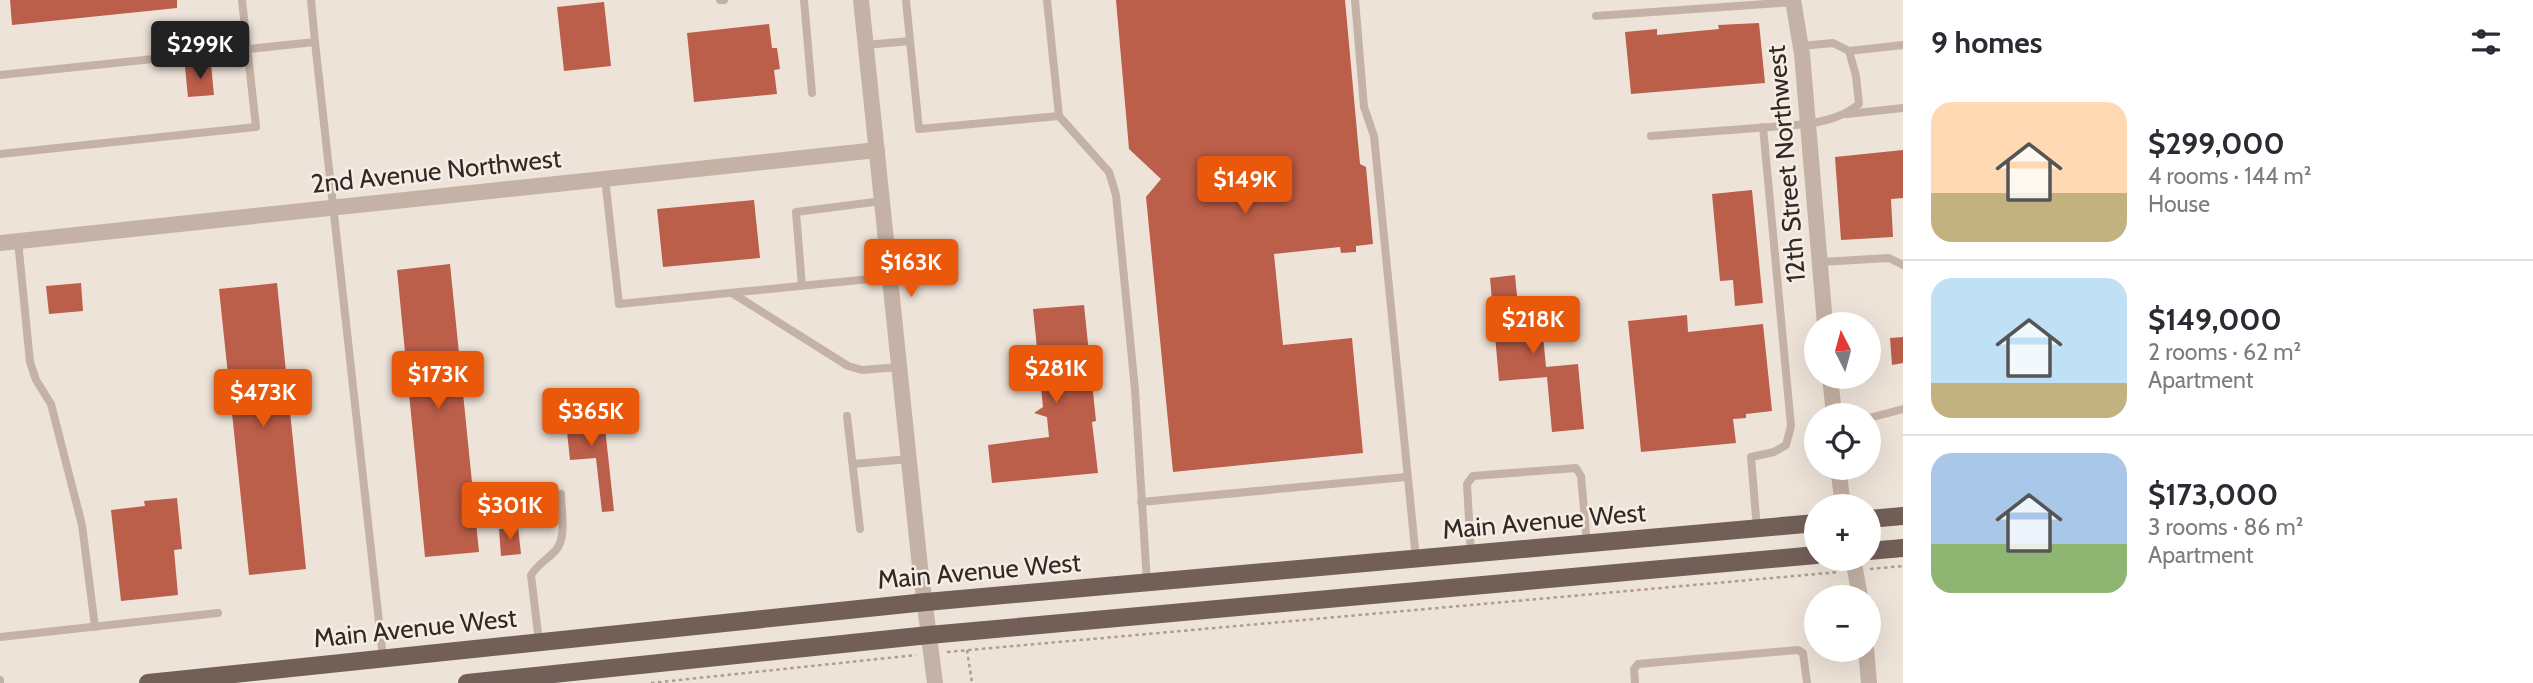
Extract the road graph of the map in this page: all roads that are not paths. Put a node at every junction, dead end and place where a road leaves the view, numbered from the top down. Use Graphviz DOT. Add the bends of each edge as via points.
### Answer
graph roads {
  1 [pos="242,0"];
  2 [pos="311,0"];
  3 [pos="804,0"];
  4 [pos="861,0"];
  5 [pos="906,0"];
  6 [pos="1047,0"];
  7 [pos="1355,0"];
  8 [pos="1794,1"];
  9 [pos="1596,16"];
  10 [pos="910,41"];
  11 [pos="315,42"];
  12 [pos="865,45"];
  13 [pos="1903,45"];
  14 [pos="1801,46"];
  15 [pos="247,49"];
  16 [pos="1849,51"];
  17 [pos="0,75"];
  18 [pos="812,93"];
  19 [pos="1903,108"];
  20 [pos="1847,114"];
  21 [pos="1059,116"];
  22 [pos="1808,124"];
  23 [pos="1763,127"];
  24 [pos="1651,136"];
  25 [pos="877,150"];
  26 [pos="0,154"];
  27 [pos="605,178"];
  28 [pos="882,201"];
  29 [pos="333,207"];
  30 [pos="18,241"];
  31 [pos="0,243"];
  32 [pos="1820,262"];
  33 [pos="1903,265"];
  34 [pos="890,277"];
  35 [pos="802,286"];
  36 [pos="732,293"];
  37 [pos="1824,312"];
  38 [pos="899,367"];
  39 [pos="1903,409"];
  40 [pos="1881,415"];
  41 [pos="847,416"];
  42 [pos="909,459"];
  43 [pos="853,464"];
  44 [pos="1406,477"];
  45 [pos="561,494"];
  46 [pos="1141,502"];
  47 [pos="1903,516"];
  48 [pos="1881,518"];
  49 [pos="1804,524"];
  50 [pos="860,529"];
  51 [pos="1757,529"];
  52 [pos="1587,544"];
  53 [pos="1903,548"];
  54 [pos="1881,550"];
  55 [pos="1471,554"];
  56 [pos="1804,556"];
  57 [pos="1416,559"];
  58 [pos="1147,583"];
  59 [pos="926,602"];
  60 [pos="218,613"];
  61 [pos="95,627"];
  62 [pos="929,635"];
  63 [pos="0,638"];
  64 [pos="539,642"];
  65 [pos="383,658"];
  66 [pos="1868,662"];
  67 [pos="148,683"];
  68 [pos="467,683"];
  69 [pos="935,683"];
  70 [pos="1635,683"];
  71 [pos="1807,683"];
  72 [pos="1870,683"];
  1 -- 15 [label="lane"];
  2 -- 11 [label="lane"];
  3 -- 18 [label="lane"];
  4 -- 12 [label="street"];
  5 -- 10 [label="lane"];
  6 -- 21 [label="lane"];
  7 -- 44 [label="lane" via="1364,107 1374,136"];
  8 -- 9 [label="lane"];
  8 -- 14 [label="street, 12th Street Northwest"];
  10 -- 12 [label="lane"];
  10 -- 21 [label="lane" via="919,130"];
  11 -- 15 [label="lane"];
  11 -- 29 [label="lane"];
  12 -- 25 [label="street"];
  13 -- 16 [label="lane"];
  14 -- 16 [label="lane" via="1833,43"];
  14 -- 22 [label="street, 12th Street Northwest"];
  15 -- 17 [label="lane"];
  15 -- 26 [label="lane" via="256,127"];
  16 -- 20 [label="lane" via="1858,104"];
  19 -- 20 [label="lane"];
  20 -- 22 [label="lane"];
  21 -- 46 [label="lane" via="1109,172 1116,195"];
  22 -- 23 [label="lane"];
  22 -- 32 [label="street, 12th Street Northwest"];
  23 -- 24 [label="lane"];
  23 -- 51 [label="lane" via="1791,426 1786,446 1751,457"];
  25 -- 27 [label="street, 2nd Avenue Northwest"];
  25 -- 28 [label="street"];
  27 -- 29 [label="street, 2nd Avenue Northwest"];
  27 -- 36 [label="lane" via="619,304"];
  28 -- 34 [label="street"];
  28 -- 35 [label="lane" via="796,212"];
  29 -- 30 [label="street, 2nd Avenue Northwest"];
  29 -- 65 [label="lane"];
  30 -- 31 [label="street, 2nd Avenue Northwest"];
  30 -- 61 [label="lane" via="30,362 51,404 82,525"];
  32 -- 33 [label="lane" via="1889,258"];
  32 -- 37 [label="street, 12th Street Northwest"];
  34 -- 35 [label="lane"];
  34 -- 38 [label="street"];
  35 -- 36 [label="lane"];
  36 -- 38 [label="lane" via="848,366 862,370"];
  38 -- 42 [label="street"];
  39 -- 40 [label="lane"];
  41 -- 43 [label="lane"];
  42 -- 43 [label="lane"];
  42 -- 59 [label="street"];
  43 -- 50 [label="lane"];
  44 -- 46 [label="lane"];
  44 -- 57 [label="lane"];
  45 -- 64 [label="lane" via="562,538 531,575"];
  46 -- 58 [label="lane"];
  47 -- 48 [label="main road"];
  49 -- 51 [label="main road, Main Avenue West"];
  51 -- 52 [label="main road, Main Avenue West"];
  52 -- 55 [label="main road, Main Avenue West"];
  52 -- 55 [label="lane" via="1581,476 1576,468 1473,476 1467,484"];
  53 -- 54 [label="main road"];
  55 -- 57 [label="main road, Main Avenue West"];
  56 -- 62 [label="main road"];
  57 -- 58 [label="main road, Main Avenue West"];
  58 -- 59 [label="main road, Main Avenue West"];
  59 -- 62 [label="street"];
  59 -- 64 [label="main road, Main Avenue West"];
  60 -- 61 [label="lane"];
  61 -- 63 [label="lane"];
  62 -- 68 [label="main road"];
  62 -- 69 [label="street"];
  64 -- 65 [label="main road, Main Avenue West"];
  65 -- 67 [label="main road, Main Avenue West"];
  66 -- 72 [label="street"];
  70 -- 71 [label="lane" via="1637,664 1798,650 1803,653"];
}
